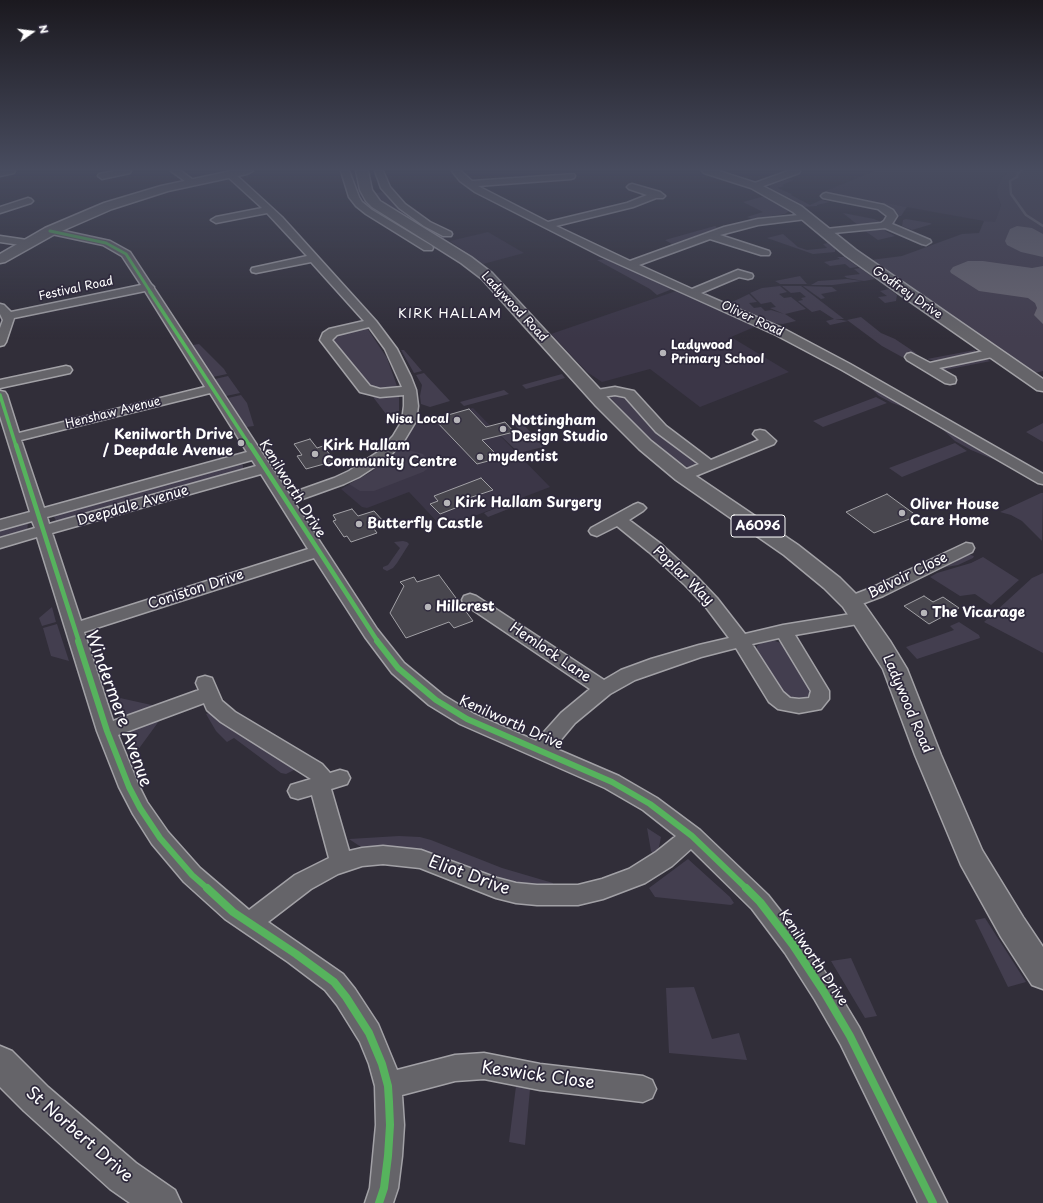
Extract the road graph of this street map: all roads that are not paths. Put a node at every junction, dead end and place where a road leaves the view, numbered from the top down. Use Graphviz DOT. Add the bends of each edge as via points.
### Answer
graph roads {
  1 [pos="61,227"];
  2 [pos="285,227"];
  3 [pos="405,227"];
  4 [pos="412,227"];
  5 [pos="439,227"];
  6 [pos="551,227"];
  7 [pos="738,227"];
  8 [pos="820,227"];
  9 [pos="868,227"];
  10 [pos="891,227"];
  11 [pos="446,231"];
  12 [pos="50,232"];
  13 [pos="826,232"];
  14 [pos="710,235"];
  15 [pos="0,239"];
  16 [pos="926,242"];
  17 [pos="27,243"];
  18 [pos="423,247"];
  19 [pos="760,249"];
  20 [pos="314,258"];
  21 [pos="0,259"];
  22 [pos="630,265"];
  23 [pos="256,270"];
  24 [pos="748,276"];
  25 [pos="149,287"];
  26 [pos="693,292"];
  27 [pos="0,307"];
  28 [pos="8,316"];
  29 [pos="372,323"];
  30 [pos="0,342"];
  31 [pos="993,353"];
  32 [pos="911,357"];
  33 [pos="928,367"];
  34 [pos="66,370"];
  35 [pos="950,380"];
  36 [pos="0,384"];
  37 [pos="1043,386"];
  38 [pos="212,389"];
  39 [pos="410,390"];
  40 [pos="596,394"];
  41 [pos="0,395"];
  42 [pos="760,434"];
  43 [pos="14,438"];
  44 [pos="256,454"];
  45 [pos="709,465"];
  46 [pos="265,468"];
  47 [pos="683,476"];
  48 [pos="1043,480"];
  49 [pos="285,500"];
  50 [pos="638,508"];
  51 [pos="618,519"];
  52 [pos="41,522"];
  53 [pos="0,524"];
  54 [pos="597,531"];
  55 [pos="0,543"];
  56 [pos="966,548"];
  57 [pos="318,551"];
  58 [pos="470,600"];
  59 [pos="857,610"];
  60 [pos="74,629"];
  61 [pos="783,631"];
  62 [pos="741,641"];
  63 [pos="603,689"];
  64 [pos="107,731"];
  65 [pos="541,749"];
  66 [pos="328,782"];
  67 [pos="298,791"];
  68 [pos="692,836"];
  69 [pos="341,863"];
  70 [pos="250,923"];
  71 [pos="1043,974"];
  72 [pos="0,1063"];
  73 [pos="388,1086"];
  74 [pos="643,1090"];
  75 [pos="162,1203"];
  76 [pos="379,1203"];
  77 [pos="933,1203"];
  1 -- 12 [label="main road"];
  2 -- 20 [label="street"];
  3 -- 18 [label="street"];
  4 -- 40 [label="main road, Ladywood Road / A6096" via="487,276"];
  5 -- 11 [label="street, Ladywood Road"];
  6 -- 22 [label="street, Oliver Road"];
  7 -- 14 [label="street"];
  8 -- 13 [label="main road, Godfrey Drive"];
  9 -- 13 [label="street"];
  10 -- 16 [label="street"];
  12 -- 17 [label="main road"];
  12 -- 25 [label="street, Kenilworth Drive" via="115,247 126,254"];
  13 -- 31 [label="main road, Godfrey Drive" via="861,260"];
  14 -- 19 [label="street"];
  14 -- 22 [label="street"];
  15 -- 17 [label="street"];
  17 -- 21 [label="main road"];
  20 -- 23 [label="street"];
  20 -- 29 [label="street"];
  22 -- 26 [label="street, Oliver Road"];
  24 -- 26 [label="street" via="738,272"];
  25 -- 28 [label="street, Festival Road"];
  25 -- 38 [label="street, Kenilworth Drive"];
  26 -- 48 [label="street, Oliver Road" via="754,319 818,352"];
  27 -- 28 [label="street"];
  28 -- 30 [label="street" via="8,326"];
  29 -- 39 [label="street" via="391,349"];
  29 -- 39 [label="street" via="333,332 326,340 365,389 380,393"];
  31 -- 33 [label="street"];
  31 -- 37 [label="main road, Godfrey Drive"];
  32 -- 33 [label="street"];
  33 -- 35 [label="street"];
  34 -- 36 [label="street"];
  38 -- 43 [label="street, Henshaw Avenue"];
  38 -- 44 [label="street, Kenilworth Drive"];
  39 -- 49 [label="street" via="412,406 409,421 399,438 383,455 339,481"];
  40 -- 45 [label="street" via="615,391 629,394 661,429"];
  40 -- 47 [label="main road, Ladywood Road / A6096" via="645,446"];
  41 -- 43 [label="street, Windermere Avenue"];
  42 -- 45 [label="street" via="769,441"];
  43 -- 52 [label="street, Windermere Avenue"];
  44 -- 46 [label="street, Kenilworth Drive"];
  44 -- 52 [label="street, Deepdale Avenue"];
  45 -- 47 [label="street"];
  46 -- 49 [label="street, Kenilworth Drive"];
  46 -- 52 [label="street, Deepdale Avenue"];
  47 -- 59 [label="main road, Ladywood Road / A6096" via="791,550 832,583"];
  49 -- 57 [label="street, Kenilworth Drive"];
  50 -- 51 [label="street"];
  51 -- 54 [label="street"];
  51 -- 62 [label="street, Poplar Way" via="691,581 728,622"];
  52 -- 53 [label="street, Deepdale Avenue"];
  52 -- 55 [label="street, Deepdale Avenue"];
  52 -- 60 [label="street, Windermere Avenue"];
  56 -- 59 [label="street, Belvoir Close" via="877,592"];
  57 -- 60 [label="street, Coniston Drive"];
  57 -- 65 [label="street, Kenilworth Drive" via="371,633 398,668 436,700 467,719"];
  58 -- 63 [label="street, Hemlock Lane" via="489,622"];
  59 -- 61 [label="street, Belvoir Close"];
  59 -- 71 [label="main road, Ladywood Road / A6096" via="882,646 900,681 971,856"];
  60 -- 64 [label="street, Windermere Avenue"];
  61 -- 62 [label="street, Belvoir Close"];
  61 -- 62 [label="street, Poplar Way" via="820,691 820,699 814,704 785,704 776,697"];
  62 -- 63 [label="street, Belvoir Close" via="657,664 628,675"];
  63 -- 65 [label="street, Belvoir Close" via="568,718"];
  64 -- 66 [label="street" via="207,689 214,705 240,725 315,770"];
  64 -- 70 [label="street, Windermere Avenue" via="129,787 151,826 192,875 233,912"];
  65 -- 68 [label="street, Kenilworth Drive" via="612,782 650,804"];
  66 -- 67 [label="street"];
  66 -- 69 [label="street"];
  68 -- 69 [label="street, Eliot Drive" via="664,859 637,876 578,895 536,895 503,890 469,879 427,860 407,856 383,855"];
  68 -- 77 [label="street, Kenilworth Drive" via="760,902 813,973 850,1036"];
  69 -- 70 [label="street, Eliot Drive" via="303,882"];
  70 -- 73 [label="street, Windermere Avenue" via="321,971 338,987 369,1033"];
  72 -- 75 [label="main road, St Norbert Drive" via="122,1176"];
  73 -- 74 [label="street, Keswick Close" via="456,1068 484,1066 540,1077"];
  73 -- 76 [label="street, Windermere Avenue" via="388,1156 384,1188"];
}
